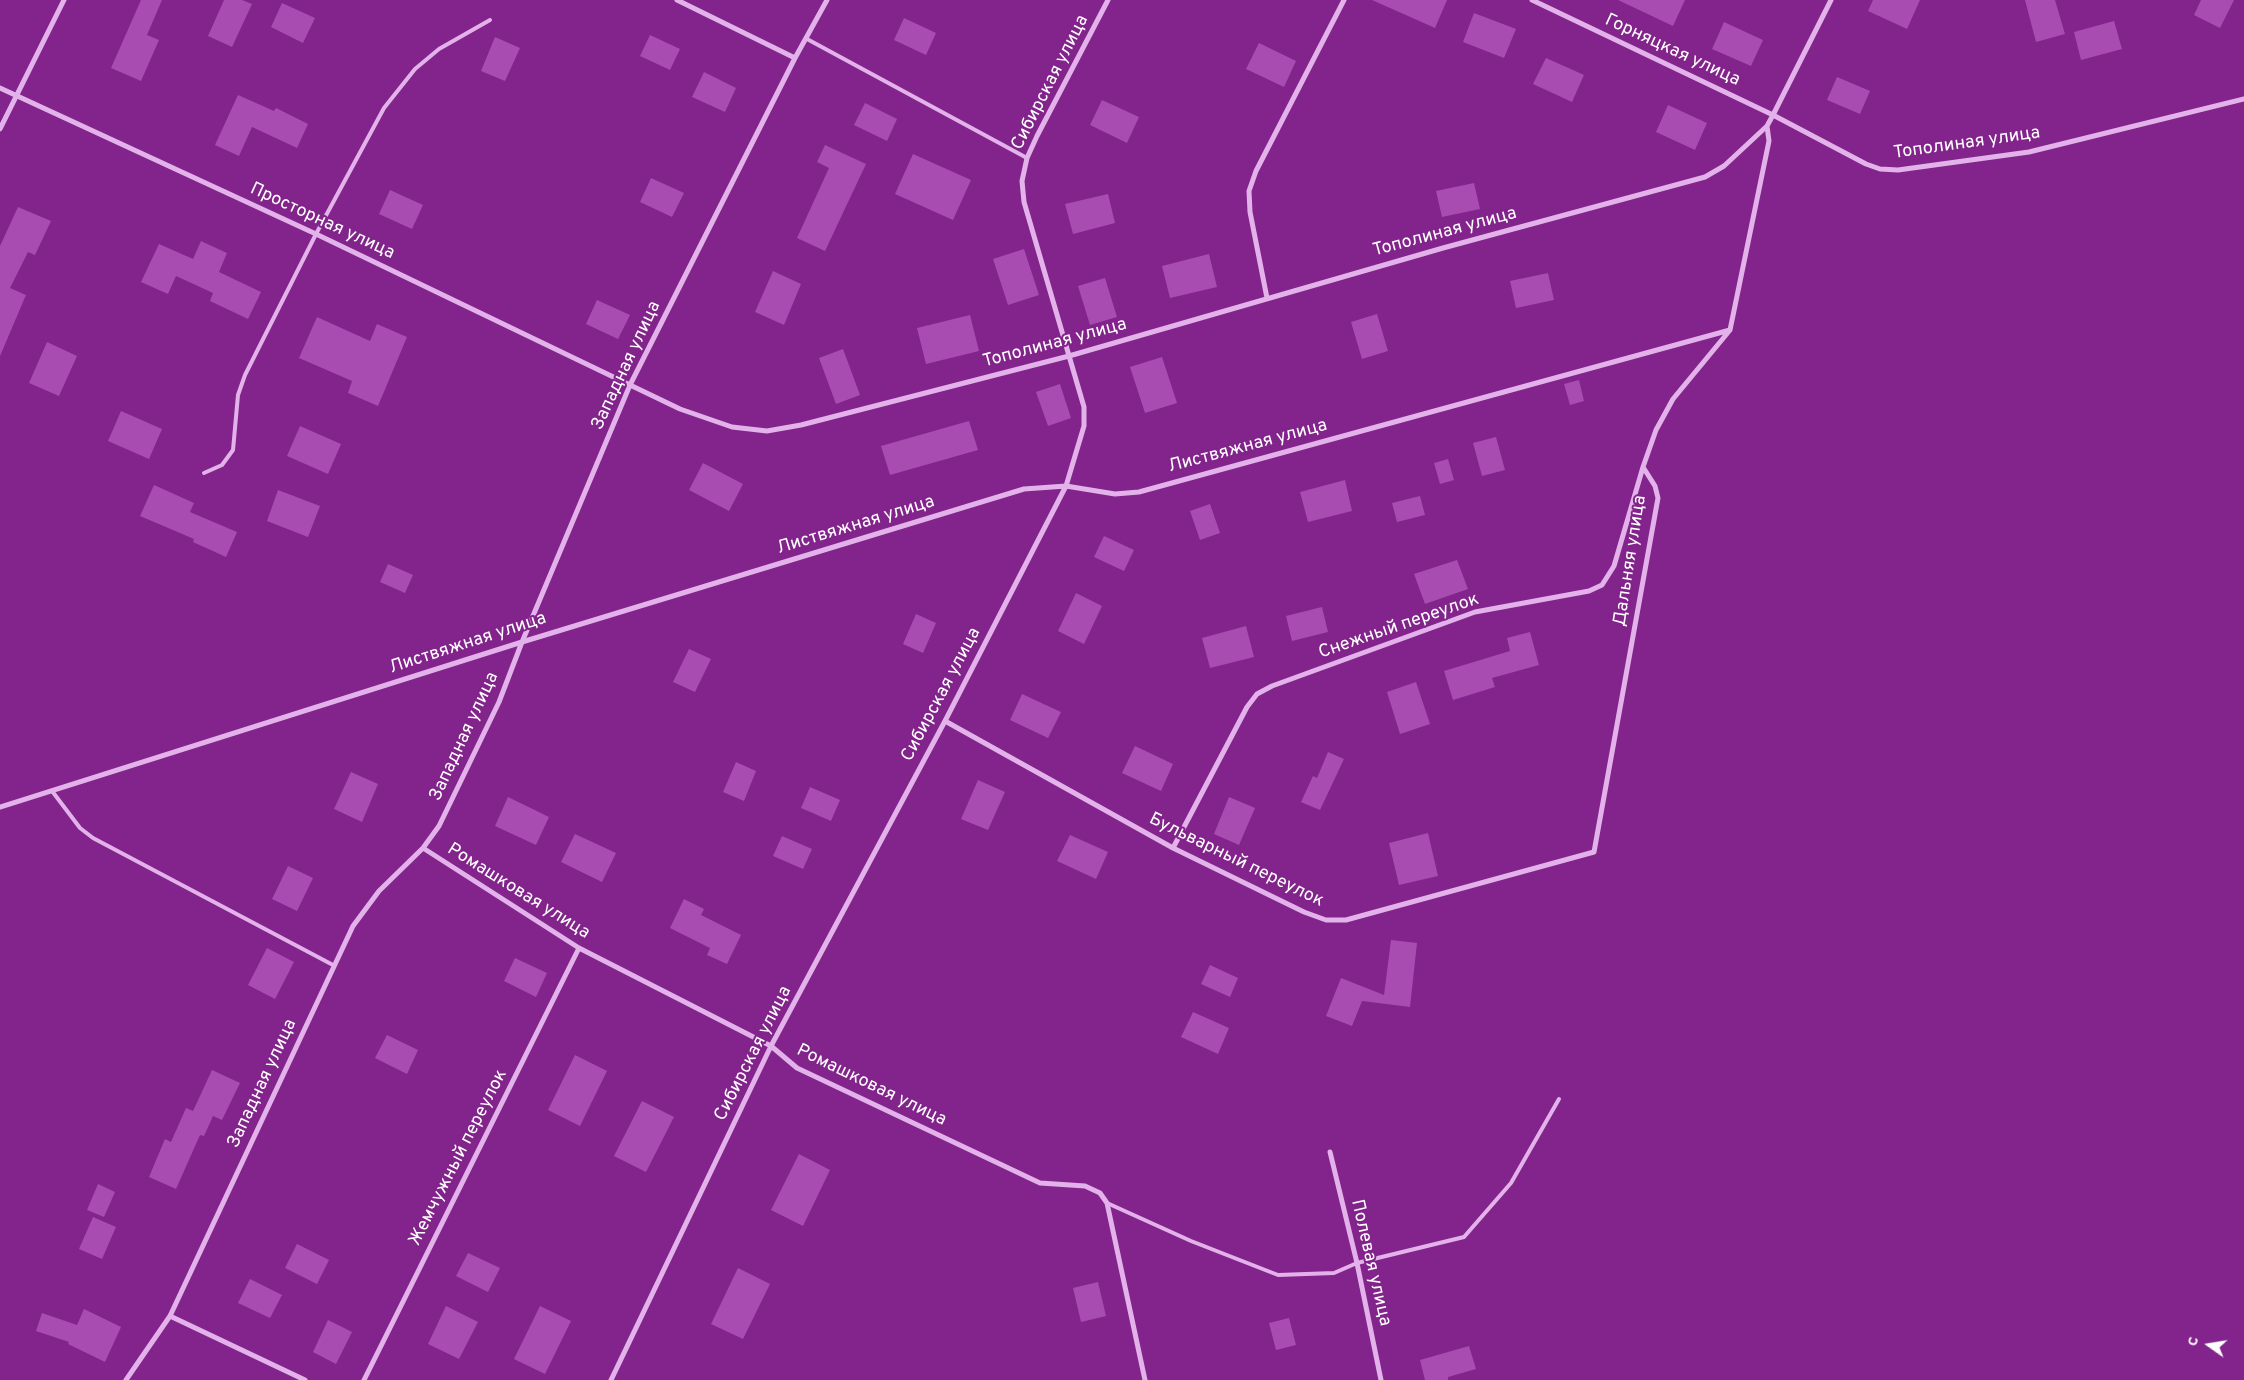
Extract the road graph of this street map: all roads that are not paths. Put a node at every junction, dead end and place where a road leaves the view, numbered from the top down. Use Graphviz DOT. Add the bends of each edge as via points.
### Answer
graph roads {
  1 [pos="64,0"];
  2 [pos="677,0"];
  3 [pos="827,0"];
  4 [pos="1108,0"];
  5 [pos="1344,0"];
  6 [pos="1532,0"];
  7 [pos="1830,0"];
  8 [pos="490,20"];
  9 [pos="807,38"];
  10 [pos="795,58"];
  11 [pos="0,88"];
  12 [pos="16,96"];
  13 [pos="2244,99"];
  14 [pos="1773,115"];
  15 [pos="1767,126"];
  16 [pos="0,129"];
  17 [pos="1027,158"];
  18 [pos="316,234"];
  19 [pos="1267,298"];
  20 [pos="1730,330"];
  21 [pos="1069,356"];
  22 [pos="630,385"];
  23 [pos="1643,467"];
  24 [pos="204,473"];
  25 [pos="1066,486"];
  26 [pos="522,642"];
  27 [pos="945,721"];
  28 [pos="52,791"];
  29 [pos="0,807"];
  30 [pos="423,848"];
  31 [pos="1173,848"];
  32 [pos="1594,852"];
  33 [pos="579,948"];
  34 [pos="333,965"];
  35 [pos="771,1046"];
  36 [pos="1559,1099"];
  37 [pos="1330,1152"];
  38 [pos="1107,1203"];
  39 [pos="1357,1263"];
  40 [pos="170,1316"];
  41 [pos="126,1380"];
  42 [pos="305,1380"];
  43 [pos="364,1380"];
  44 [pos="611,1380"];
  45 [pos="1145,1380"];
  46 [pos="1381,1380"];
  1 -- 12 [label="street"];
  2 -- 10 [label="street"];
  3 -- 9 [label="street, Западная улица"];
  4 -- 17 [label="street, Сибирская улица"];
  5 -- 19 [label="street" via="1256,171 1250,191 1250,212"];
  6 -- 14 [label="street, Горняцкая улица"];
  7 -- 14 [label="street"];
  8 -- 18 [label="lane" via="439,49 397,90 384,108"];
  9 -- 10 [label="street, Западная улица"];
  9 -- 17 [label="lane"];
  10 -- 22 [label="street, Западная улица"];
  11 -- 12 [label="street, Просторная улица"];
  12 -- 16 [label="street"];
  12 -- 18 [label="street, Просторная улица"];
  13 -- 14 [label="street, Тополиная улица" via="2029,152 1898,170 1866,164"];
  14 -- 15 [label="street, Тополиная улица"];
  15 -- 19 [label="street, Тополиная улица" via="1724,166 1705,177"];
  15 -- 20 [label="street" via="1769,141"];
  17 -- 21 [label="street, Сибирская улица" via="1022,181 1024,202"];
  18 -- 22 [label="street, Просторная улица"];
  18 -- 24 [label="lane" via="245,375 238,395 233,450 222,465"];
  19 -- 21 [label="street, Тополиная улица"];
  20 -- 23 [label="street" via="1673,399 1656,430"];
  20 -- 25 [label="street, Листвяжная улица" via="1139,492 1115,494"];
  21 -- 22 [label="street, Тополиная улица" via="801,425 767,430 732,427 680,409"];
  21 -- 25 [label="street, Сибирская улица" via="1084,407 1084,426"];
  22 -- 26 [label="street, Западная улица"];
  23 -- 31 [label="street, Снежный переулок" via="1614,566 1602,585 1589,592 1475,612 1257,694 1247,707"];
  23 -- 32 [label="street, Дальняя улица" via="1655,486 1658,498"];
  25 -- 26 [label="street, Листвяжная улица" via="1024,489"];
  25 -- 27 [label="street, Сибирская улица"];
  26 -- 28 [label="street, Листвяжная улица"];
  26 -- 30 [label="street, Западная улица" via="499,702 439,826"];
  27 -- 31 [label="street, Бульварный переулок"];
  27 -- 35 [label="street, Сибирская улица"];
  28 -- 29 [label="street, Листвяжная улица"];
  28 -- 34 [label="lane" via="80,828 92,838"];
  30 -- 33 [label="street, Ромашковая улица"];
  30 -- 34 [label="street, Западная улица" via="379,891 353,926"];
  31 -- 32 [label="street, Бульварный переулок" via="1326,920 1346,920"];
  33 -- 35 [label="street, Ромашковая улица"];
  33 -- 43 [label="street, Жемчужный переулок"];
  34 -- 40 [label="street, Западная улица"];
  35 -- 38 [label="street, Ромашковая улица" via="797,1068 1040,1182 1085,1186 1100,1193"];
  35 -- 44 [label="street, Сибирская улица"];
  36 -- 39 [label="lane" via="1511,1183 1464,1237"];
  37 -- 39 [label="street, Полевая улица"];
  38 -- 39 [label="lane" via="1278,1275 1334,1273"];
  38 -- 45 [label="street"];
  39 -- 46 [label="street, Полевая улица"];
  40 -- 41 [label="street, Западная улица"];
  40 -- 42 [label="street"];
}
